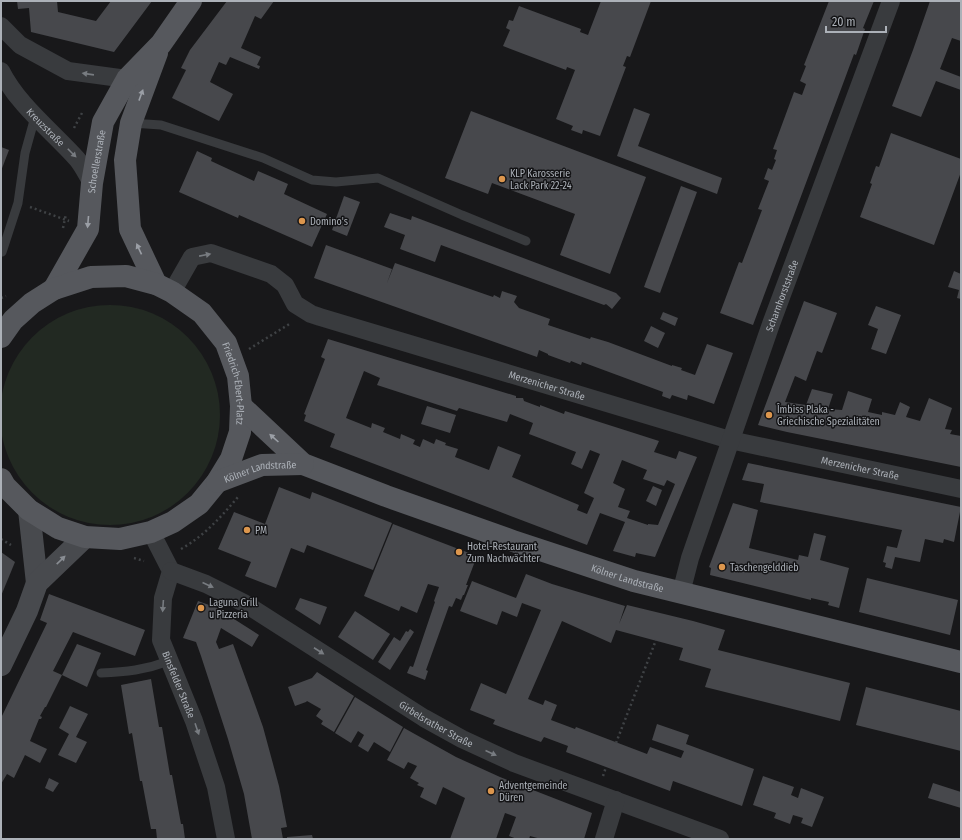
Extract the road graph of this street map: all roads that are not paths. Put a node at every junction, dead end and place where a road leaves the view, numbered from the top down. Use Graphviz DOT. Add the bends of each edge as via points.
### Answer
graph roads {
  1 [pos="190,1"];
  2 [pos="891,1"];
  3 [pos="1,26"];
  4 [pos="160,44"];
  5 [pos="1,71"];
  6 [pos="127,79"];
  7 [pos="35,117"];
  8 [pos="131,123"];
  9 [pos="92,183"];
  10 [pos="526,241"];
  11 [pos="2,252"];
  12 [pos="164,288"];
  13 [pos="54,289"];
  14 [pos="7,320"];
  15 [pos="1,338"];
  16 [pos="242,406"];
  17 [pos="730,440"];
  18 [pos="303,464"];
  19 [pos="1,479"];
  20 [pos="217,482"];
  21 [pos="961,489"];
  22 [pos="29,510"];
  23 [pos="151,532"];
  24 [pos="85,537"];
  25 [pos="171,571"];
  26 [pos="37,583"];
  27 [pos="681,593"];
  28 [pos="169,661"];
  29 [pos="961,662"];
  30 [pos="1,665"];
  31 [pos="101,673"];
  32 [pos="616,800"];
  33 [pos="226,839"];
  34 [pos="604,839"];
  35 [pos="720,839"];
  1 -- 4 [label="main road, Schoellerstraße"];
  2 -- 17 [label="street, Scharnhorststraße"];
  6 -- 3 [label="street, one-way" via="68,71 20,45"];
  4 -- 6 [label="main road, Schoellerstraße"];
  8 -- 4 [label="main road, Schoellerstraße, one-way"];
  5 -- 7 [label="street, Kreuzstraße" via="5,80"];
  6 -- 9 [label="main road, Schoellerstraße" via="103,122"];
  7 -- 9 [label="street, Kreuzstraße, one-way" via="78,160"];
  7 -- 11 [label="lane" via="25,153 18,203"];
  8 -- 10 [label="lane" via="168,128 263,158 312,180 336,182 378,178"];
  12 -- 8 [label="main road, Schoellerstraße, one-way" via="130,229 125,160"];
  9 -- 13 [label="main road, Schoellerstraße, one-way" via="88,229"];
  12 -- 13 [label="main road, Friedrich-Ebert-Platz" via="126,276 91,277"];
  12 -- 16 [label="main road, Friedrich-Ebert-Platz" via="202,313 226,343 238,376"];
  12 -- 17 [label="street, Merzenicher Straße, one-way" via="192,257 211,253 271,274 285,285 295,304 314,315"];
  13 -- 14 [label="main road, Friedrich-Ebert-Platz"];
  14 -- 15 [label="main road, Friedrich-Ebert-Platz"];
  18 -- 16 [label="main road, Kölner Landstraße, one-way"];
  16 -- 20 [label="main road, Friedrich-Ebert-Platz" via="240,432 231,459"];
  17 -- 21 [label="street, Merzenicher Straße"];
  17 -- 27 [label="street, Scharnhorststraße" via="690,558"];
  18 -- 20 [label="main road, Kölner Landstraße" via="262,465"];
  18 -- 27 [label="main road, Kölner Landstraße" via="513,541 634,581"];
  19 -- 22 [label="main road, Friedrich-Ebert-Platz"];
  20 -- 23 [label="main road, Friedrich-Ebert-Platz" via="199,504"];
  22 -- 24 [label="main road, Friedrich-Ebert-Platz" via="58,528"];
  22 -- 26 [label="street"];
  23 -- 24 [label="main road, Friedrich-Ebert-Platz" via="120,539"];
  23 -- 25 [label="street"];
  26 -- 24 [label="street, one-way"];
  25 -- 28 [label="street, Binsfelder Straße, one-way" via="163,598 161,640"];
  25 -- 32 [label="street, Girbelsrather Straße, one-way" via="244,602 424,718 462,739 514,763"];
  26 -- 30 [label="street" via="27,611"];
  27 -- 29 [label="main road, Kölner Landstraße"];
  28 -- 31 [label="lane" via="128,672"];
  28 -- 33 [label="street, Binsfelder Straße, one-way" via="194,721 216,787"];
  32 -- 34 [label="street"];
  32 -- 35 [label="street, Girbelsrather Straße"];
}
